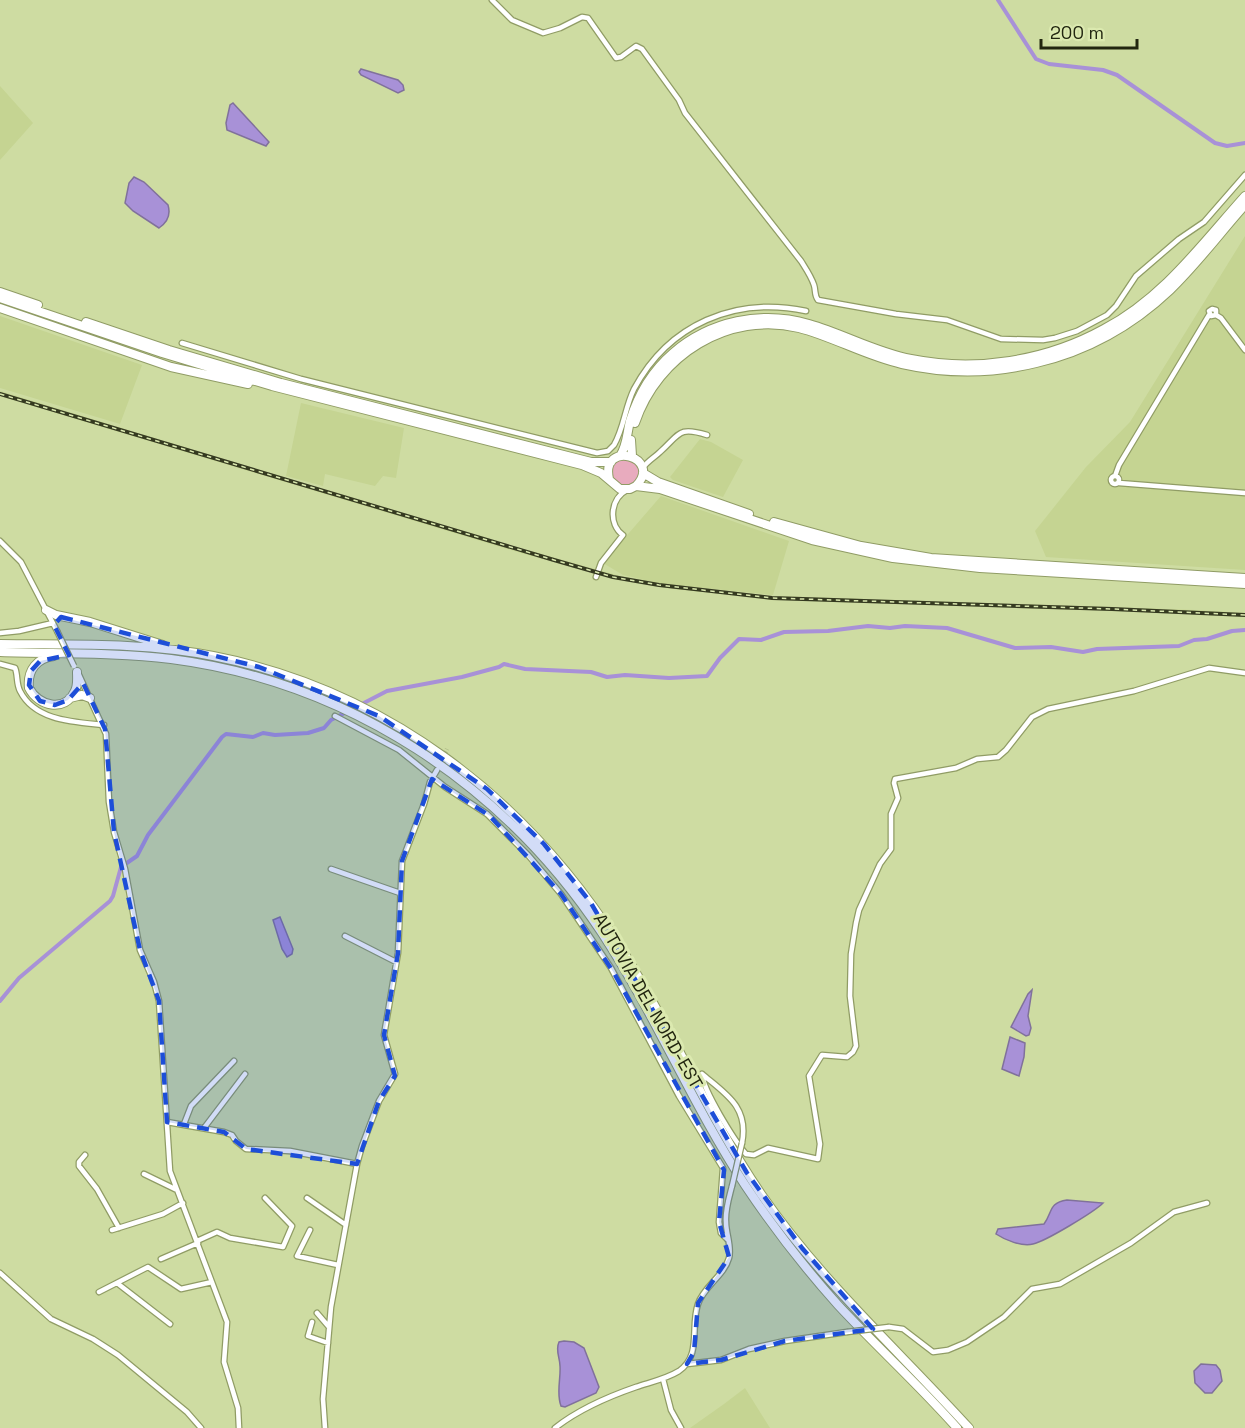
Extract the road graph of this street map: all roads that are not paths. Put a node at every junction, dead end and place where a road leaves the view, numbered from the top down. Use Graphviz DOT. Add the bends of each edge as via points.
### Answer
graph roads {
  1 [pos="492,0"];
  2 [pos="1245,175"];
  3 [pos="1245,196"];
  4 [pos="1245,205"];
  5 [pos="0,292"];
  6 [pos="0,298"];
  7 [pos="0,308"];
  8 [pos="806,311"];
  9 [pos="182,343"];
  10 [pos="1245,350"];
  11 [pos="707,435"];
  12 [pos="620,456"];
  13 [pos="635,458"];
  14 [pos="649,459"];
  15 [pos="563,460"];
  16 [pos="611,462"];
  17 [pos="643,471"];
  18 [pos="609,479"];
  19 [pos="615,486"];
  20 [pos="633,488"];
  21 [pos="1245,492"];
  22 [pos="616,503"];
  23 [pos="0,541"];
  24 [pos="596,577"];
  25 [pos="1245,578"];
  26 [pos="1245,584"];
  27 [pos="46,610"];
  28 [pos="64,617"];
  29 [pos="55,626"];
  30 [pos="0,633"];
  31 [pos="0,644"];
  32 [pos="0,652"];
  33 [pos="191,652"];
  34 [pos="172,659"];
  35 [pos="0,664"];
  36 [pos="76,669"];
  37 [pos="1245,673"];
  38 [pos="70,698"];
  39 [pos="90,698"];
  40 [pos="337,717"];
  41 [pos="104,725"];
  42 [pos="437,770"];
  43 [pos="432,778"];
  44 [pos="331,869"];
  45 [pos="400,893"];
  46 [pos="345,936"];
  47 [pos="396,962"];
  48 [pos="234,1061"];
  49 [pos="245,1074"];
  50 [pos="167,1122"];
  51 [pos="184,1124"];
  52 [pos="204,1128"];
  53 [pos="85,1155"];
  54 [pos="357,1164"];
  55 [pos="144,1174"];
  56 [pos="177,1190"];
  57 [pos="265,1198"];
  58 [pos="308,1198"];
  59 [pos="183,1203"];
  60 [pos="1207,1203"];
  61 [pos="346,1225"];
  62 [pos="119,1228"];
  63 [pos="112,1230"];
  64 [pos="309,1230"];
  65 [pos="728,1240"];
  66 [pos="198,1242"];
  67 [pos="161,1259"];
  68 [pos="338,1265"];
  69 [pos="0,1273"];
  70 [pos="212,1282"];
  71 [pos="117,1283"];
  72 [pos="99,1292"];
  73 [pos="317,1313"];
  74 [pos="312,1322"];
  75 [pos="170,1324"];
  76 [pos="329,1327"];
  77 [pos="328,1343"];
  78 [pos="687,1364"];
  79 [pos="663,1379"];
  80 [pos="201,1428"];
  81 [pos="239,1428"];
  82 [pos="325,1428"];
  83 [pos="555,1428"];
  84 [pos="681,1428"];
  85 [pos="957,1428"];
  86 [pos="971,1428"];
  1 -- 2 [label="street" via="512,20 543,33 588,18 617,58 636,46 642,49 680,100 685,113 801,261 811,276 818,300 947,320 1001,339 1055,338 1107,315 1136,276 1204,222"];
  3 -- 12 [label="highway" via="1177,274 1144,303 1098,333 1043,354 989,364 942,363 889,354 792,320 750,318 715,327 688,342 657,369 635,407"];
  4 -- 13 [label="highway" via="1181,279 1141,314 1097,341 1040,362 980,371 921,368 883,359 805,330 774,324 741,327 712,336 682,354 653,385 635,424 630,445"];
  5 -- 16 [label="highway" via="169,350 272,380 591,462"];
  6 -- 15 [label="highway" via="272,386"];
  7 -- 15 [label="highway" via="184,371"];
  8 -- 9 [label="street" via="775,306 744,308 715,316 680,336 643,374 614,445 597,453 301,379"];
  10 -- 21 [label="street" via="1216,315 1217,311 1210,310 1112,478 1115,484"];
  11 -- 14 [label="street" via="682,431"];
  12 -- 13 [label="highway"];
  12 -- 16 [label="highway"];
  13 -- 14 [label="street"];
  13 -- 17 [label="highway"];
  14 -- 17 [label="street"];
  15 -- 18 [label="highway" via="593,469"];
  16 -- 18 [label="highway"];
  17 -- 20 [label="highway"];
  17 -- 25 [label="highway" via="660,483 782,525 884,551 964,561"];
  18 -- 19 [label="highway"];
  19 -- 20 [label="highway"];
  19 -- 22 [label="street"];
  20 -- 22 [label="street" via="622,493"];
  20 -- 26 [label="highway" via="660,489 812,540 893,558 980,568"];
  22 -- 24 [label="street" via="613,523 623,535 601,563"];
  23 -- 27 [label="street" via="21,562"];
  27 -- 28 [label="highway"];
  27 -- 29 [label="street"];
  28 -- 29 [label="highway"];
  28 -- 33 [label="highway"];
  29 -- 30 [label="street"];
  29 -- 36 [label="street, bridge"];
  31 -- 33 [label="highway, AUTOVIA DEL NORD-EST" via="122,646"];
  32 -- 34 [label="highway, AUTOVIA DEL NORD-EST"];
  33 -- 86 [label="highway, AUTOVIA DEL NORD-EST" via="259,668 364,708 423,742 509,809 555,856 631,963 712,1114 761,1194 823,1274"];
  34 -- 38 [label="highway" via="54,656 35,665 29,685 38,699 55,705"];
  34 -- 85 [label="highway, AUTOVIA DEL NORD-EST" via="271,681 344,708 407,742 461,779 504,816 554,868 619,961 712,1132 760,1208 837,1304"];
  35 -- 41 [label="street" via="15,668 22,695 46,716"];
  36 -- 38 [label="highway" via="76,688"];
  36 -- 39 [label="street"];
  37 -- 65 [label="street, bridge" via="1209,668 1127,693 1038,712 998,757 895,779 897,798 891,814 891,849 880,864 856,918 850,996 856,1046 848,1057 822,1055 809,1076 820,1157 817,1160 768,1148 754,1155 746,1154 710,1095 702,1074 740,1110 744,1126 742,1143 732,1186 726,1219"];
  38 -- 39 [label="highway"];
  39 -- 41 [label="street"];
  40 -- 43 [label="street" via="399,750"];
  41 -- 50 [label="street" via="108,741 109,807 116,843 124,864 140,950 159,1001"];
  42 -- 43 [label="street"];
  43 -- 45 [label="street" via="402,859"];
  43 -- 65 [label="street" via="487,814 521,847 555,886 597,946 723,1168 719,1222 721,1233"];
  44 -- 45 [label="street"];
  45 -- 47 [label="street"];
  46 -- 47 [label="street"];
  47 -- 54 [label="street" via="384,1033 395,1074 379,1101"];
  48 -- 51 [label="street" via="190,1107"];
  49 -- 52 [label="street"];
  50 -- 51 [label="street"];
  50 -- 56 [label="street" via="170,1168"];
  51 -- 52 [label="street"];
  52 -- 54 [label="street" via="232,1135 246,1149 290,1151"];
  53 -- 62 [label="street" via="79,1165"];
  54 -- 61 [label="street"];
  55 -- 56 [label="street"];
  56 -- 59 [label="street"];
  57 -- 66 [label="street" via="292,1226 283,1247 230,1238 218,1232"];
  58 -- 61 [label="street"];
  59 -- 62 [label="street"];
  59 -- 66 [label="street"];
  60 -- 78 [label="street, bridge" via="1174,1212 1131,1243 1060,1284 1032,1289 1004,1317 953,1349 933,1352 903,1329 889,1327 775,1343 717,1361"];
  61 -- 68 [label="street"];
  62 -- 63 [label="street"];
  64 -- 68 [label="street" via="297,1256"];
  65 -- 78 [label="street" via="728,1261 698,1303 694,1352"];
  66 -- 67 [label="street"];
  66 -- 70 [label="street"];
  68 -- 76 [label="street"];
  69 -- 80 [label="street" via="51,1319 118,1355"];
  70 -- 71 [label="street" via="181,1289 148,1267"];
  70 -- 81 [label="street" via="228,1322 224,1362 238,1408"];
  71 -- 72 [label="street"];
  71 -- 75 [label="street"];
  73 -- 76 [label="street"];
  74 -- 77 [label="street" via="308,1336"];
  76 -- 77 [label="street"];
  77 -- 82 [label="street" via="323,1398"];
  78 -- 79 [label="street"];
  79 -- 83 [label="street" via="600,1401"];
  79 -- 84 [label="street" via="671,1410"];
}
